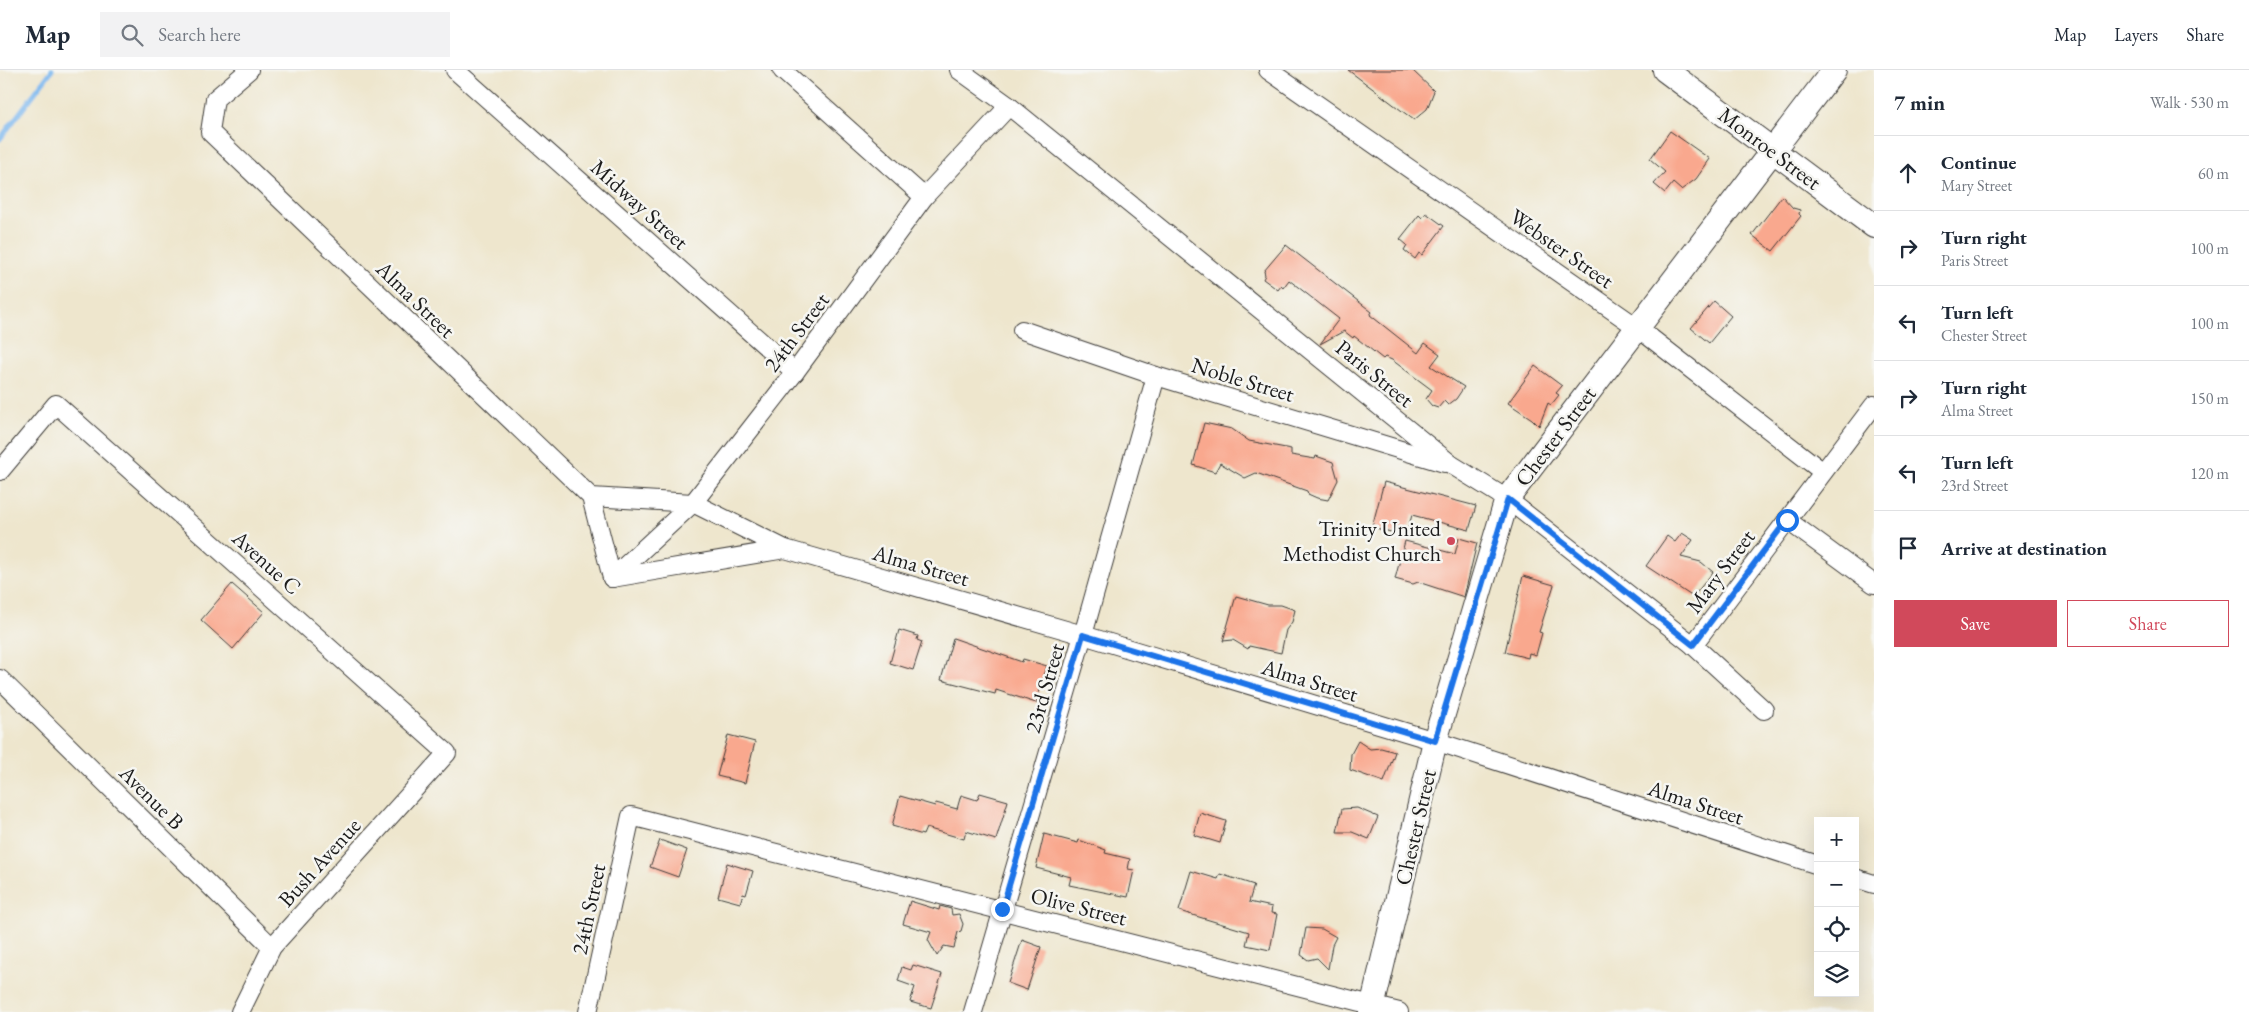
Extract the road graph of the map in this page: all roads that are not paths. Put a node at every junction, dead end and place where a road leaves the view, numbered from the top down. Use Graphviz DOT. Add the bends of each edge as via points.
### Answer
graph roads {
  1 [pos="249,70"];
  2 [pos="455,70"];
  3 [pos="782,70"];
  4 [pos="958,70"];
  5 [pos="1268,70"];
  6 [pos="1665,70"];
  7 [pos="1834,70"];
  8 [pos="1008,106"];
  9 [pos="1773,150"];
  10 [pos="924,197"];
  11 [pos="1874,226"];
  12 [pos="1638,328"];
  13 [pos="1022,330"];
  14 [pos="795,372"];
  15 [pos="1156,376"];
  16 [pos="1874,405"];
  17 [pos="1452,465"];
  18 [pos="0,471"];
  19 [pos="1823,472"];
  20 [pos="590,497"];
  21 [pos="1508,499"];
  22 [pos="693,503"];
  23 [pos="1787,520"];
  24 [pos="785,549"];
  25 [pos="612,578"];
  26 [pos="1874,584"];
  27 [pos="1083,635"];
  28 [pos="1693,645"];
  29 [pos="0,679"];
  30 [pos="1764,710"];
  31 [pos="1435,741"];
  32 [pos="447,753"];
  33 [pos="631,816"];
  34 [pos="1814,864"];
  35 [pos="1859,879"];
  36 [pos="1874,884"];
  37 [pos="1002,909"];
  38 [pos="272,947"];
  39 [pos="1372,1008"];
  40 [pos="240,1012"];
  41 [pos="588,1012"];
  42 [pos="973,1012"];
  43 [pos="1399,1012"];
  1 -- 20 [label="street, Alma Street" via="215,99 210,132"];
  2 -- 14 [label="street, Midway Street"];
  3 -- 10 [label="street"];
  4 -- 8 [label="street, Paris Street"];
  5 -- 12 [label="street, Webster Street"];
  6 -- 9 [label="street, Monroe Street"];
  7 -- 9 [label="street, Chester Street"];
  8 -- 10 [label="street, 24th Street"];
  8 -- 17 [label="street, Paris Street"];
  9 -- 11 [label="street, Monroe Street"];
  9 -- 12 [label="street, Chester Street"];
  10 -- 14 [label="street, 24th Street"];
  12 -- 19 [label="street, Webster Street"];
  12 -- 21 [label="street, Chester Street"];
  13 -- 15 [label="street, Noble Street"];
  14 -- 22 [label="street, 24th Street"];
  15 -- 17 [label="street, Noble Street"];
  15 -- 27 [label="street, 23rd Street"];
  16 -- 19 [label="street, Mary Street"];
  17 -- 21 [label="street, Paris Street"];
  18 -- 32 [label="street, Avenue C" via="56,404"];
  19 -- 23 [label="street, Mary Street"];
  20 -- 22 [label="street, Alma Street"];
  20 -- 25 [label="street"];
  21 -- 28 [label="street, Paris Street"];
  21 -- 31 [label="street, Chester Street"];
  22 -- 24 [label="street, Alma Street"];
  22 -- 25 [label="street, 24th Street"];
  23 -- 26 [label="street"];
  23 -- 28 [label="street, Mary Street"];
  24 -- 25 [label="street, Alma Street"];
  24 -- 27 [label="street, Alma Street"];
  27 -- 31 [label="street, Alma Street"];
  27 -- 37 [label="street, 23rd Street"];
  28 -- 30 [label="street, Paris Street"];
  29 -- 38 [label="street, Avenue B"];
  31 -- 34 [label="street, Alma Street"];
  31 -- 39 [label="street, Chester Street"];
  32 -- 38 [label="street, Bush Avenue"];
  33 -- 37 [label="street, Olive Street"];
  33 -- 41 [label="street, 24th Street"];
  35 -- 36 [label="street"];
  37 -- 39 [label="street, Olive Street"];
  37 -- 42 [label="street, 23rd Street"];
  38 -- 40 [label="street, Bush Avenue"];
  39 -- 43 [label="street, Olive Street"];
}
